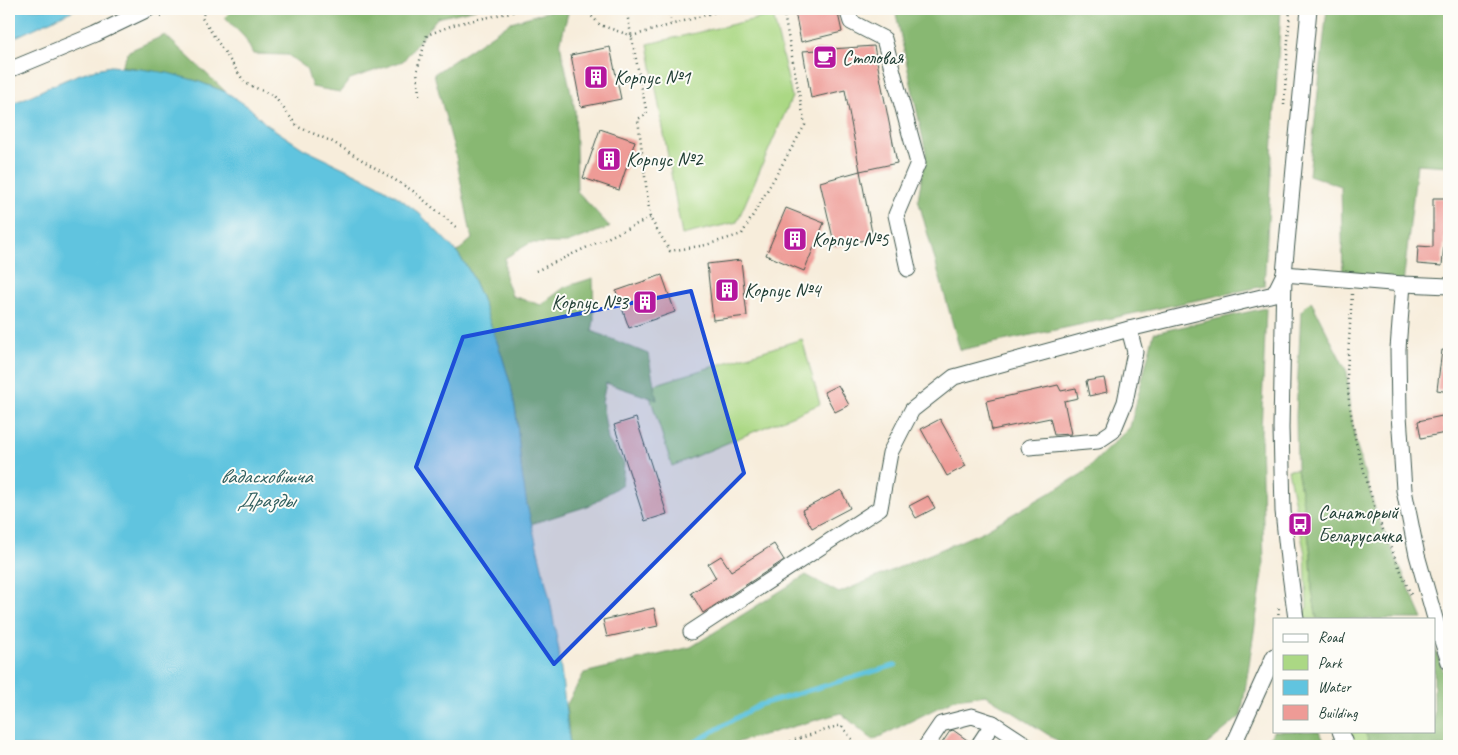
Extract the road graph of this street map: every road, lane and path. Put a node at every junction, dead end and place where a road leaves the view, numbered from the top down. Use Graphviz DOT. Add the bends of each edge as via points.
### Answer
graph roads {
  1 [pos="148,9"];
  2 [pos="205,9"];
  3 [pos="526,9"];
  4 [pos="585,9"];
  5 [pos="626,9"];
  6 [pos="668,9"];
  7 [pos="726,9"];
  8 [pos="782,9"];
  9 [pos="847,9"];
  10 [pos="1309,9"];
  11 [pos="717,10"];
  12 [pos="671,24"];
  13 [pos="632,36"];
  14 [pos="9,76"];
  15 [pos="419,95"];
  16 [pos="18,101"];
  17 [pos="650,218"];
  18 [pos="456,227"];
  19 [pos="908,269"];
  20 [pos="536,271"];
  21 [pos="1284,274"];
  22 [pos="1353,280"];
  23 [pos="1403,284"];
  24 [pos="1449,286"];
  25 [pos="1129,329"];
  26 [pos="1029,447"];
  27 [pos="1415,603"];
  28 [pos="1296,618"];
  29 [pos="1435,618"];
  30 [pos="1436,622"];
  31 [pos="691,632"];
  32 [pos="1273,658"];
  33 [pos="1449,662"];
  34 [pos="993,723"];
  35 [pos="1340,732"];
  36 [pos="776,746"];
  37 [pos="857,746"];
  38 [pos="926,746"];
  39 [pos="978,746"];
  40 [pos="1028,746"];
  41 [pos="1233,746"];
  42 [pos="1346,746"];
  1 -- 14 [label="street"];
  2 -- 18 [label="path" via="202,18 245,83 274,96 298,127 331,141 413,191"];
  3 -- 15 [label="path" via="456,24 427,34 417,71"];
  4 -- 13 [label="path" via="600,25"];
  5 -- 13 [label="path"];
  6 -- 12 [label="path"];
  7 -- 11 [label="path"];
  8 -- 17 [label="path" via="805,125 742,234 670,251"];
  9 -- 19 [label="street" via="851,22 884,39 918,163 896,215"];
  10 -- 21 [label="street"];
  11 -- 12 [label="path"];
  12 -- 13 [label="path"];
  13 -- 17 [label="path" via="647,114 638,119"];
  14 -- 16 [label="path"];
  17 -- 20 [label="path"];
  21 -- 22 [label="street"];
  21 -- 25 [label="street" via="1274,294"];
  21 -- 28 [label="street" via="1283,511"];
  22 -- 23 [label="street"];
  22 -- 27 [label="path" via="1347,372 1356,443 1377,516"];
  23 -- 24 [label="street"];
  23 -- 29 [label="street" via="1398,349 1404,490 1416,555"];
  25 -- 26 [label="street" via="1135,352 1125,402 1113,431 1098,441"];
  25 -- 31 [label="street" via="954,377 912,410 890,453 880,508"];
  30 -- 33 [label="street"];
  32 -- 41 [label="street"];
  34 -- 38 [label="street" via="972,716 941,724"];
  34 -- 39 [label="street"];
  34 -- 40 [label="street"];
  35 -- 42 [label="street"];
  36 -- 37 [label="path" via="841,725"];
}
